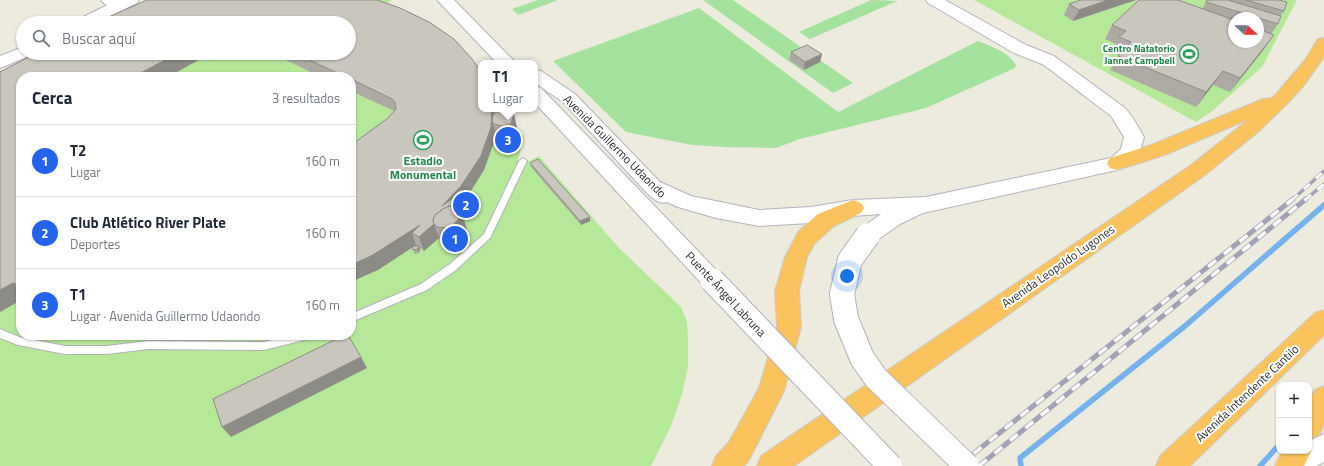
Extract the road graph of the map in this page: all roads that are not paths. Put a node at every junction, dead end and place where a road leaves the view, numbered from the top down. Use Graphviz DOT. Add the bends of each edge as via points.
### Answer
graph roads {
  1 [pos="446,0"];
  2 [pos="934,0"];
  3 [pos="119,2"];
  4 [pos="95,16"];
  5 [pos="1324,43"];
  6 [pos="16,55"];
  7 [pos="504,60"];
  8 [pos="0,63"];
  9 [pos="538,77"];
  10 [pos="538,95"];
  11 [pos="1284,97"];
  12 [pos="564,121"];
  13 [pos="523,161"];
  14 [pos="1117,163"];
  15 [pos="653,187"];
  16 [pos="674,204"];
  17 [pos="926,205"];
  18 [pos="853,208"];
  19 [pos="356,316"];
  20 [pos="1324,320"];
  21 [pos="0,333"];
  22 [pos="288,340"];
  23 [pos="1324,398"];
  24 [pos="1312,420"];
  25 [pos="1324,447"];
  26 [pos="1295,454"];
  27 [pos="726,466"];
  28 [pos="771,466"];
  29 [pos="890,466"];
  30 [pos="967,466"];
  31 [pos="1170,466"];
  32 [pos="1289,466"];
  1 -- 7 [label="main road"];
  2 -- 14 [label="main road" via="1020,49 1048,60 1118,112 1134,137 1130,152"];
  3 -- 4 [label="main road"];
  5 -- 11 [label="highway, Avenida Leopoldo Lugones" via="1305,74"];
  6 -- 8 [label="main road"];
  9 -- 15 [label="main road, Avenida Guillermo Udaondo" via="569,98"];
  10 -- 12 [label="main road, Avenida Guillermo Udaondo"];
  11 -- 14 [label="highway" via="1158,150"];
  11 -- 28 [label="highway, Avenida Leopoldo Lugones" via="1242,136 1198,170"];
  12 -- 29 [label="main road, Puente Ángel Labruna, bridge"];
  13 -- 19 [label="lane" via="487,236 453,267 424,287"];
  14 -- 17 [label="main road"];
  15 -- 16 [label="main road, Avenida Guillermo Udaondo"];
  15 -- 18 [label="main road" via="693,204 759,218 812,215"];
  17 -- 18 [label="main road"];
  17 -- 30 [label="main road, bridge" via="892,218 868,235 850,260 842,294 846,319 862,358 876,378"];
  18 -- 27 [label="highway" via="826,220 807,237 796,258 787,291 789,327 772,391 739,451"];
  20 -- 31 [label="highway, Avenida Intendente Cantilo"];
  21 -- 22 [label="lane" via="18,341 65,350 107,350 148,345 264,346"];
  23 -- 24 [label="highway"];
  25 -- 32 [label="main road"];
  26 -- 32 [label="highway"];
}
